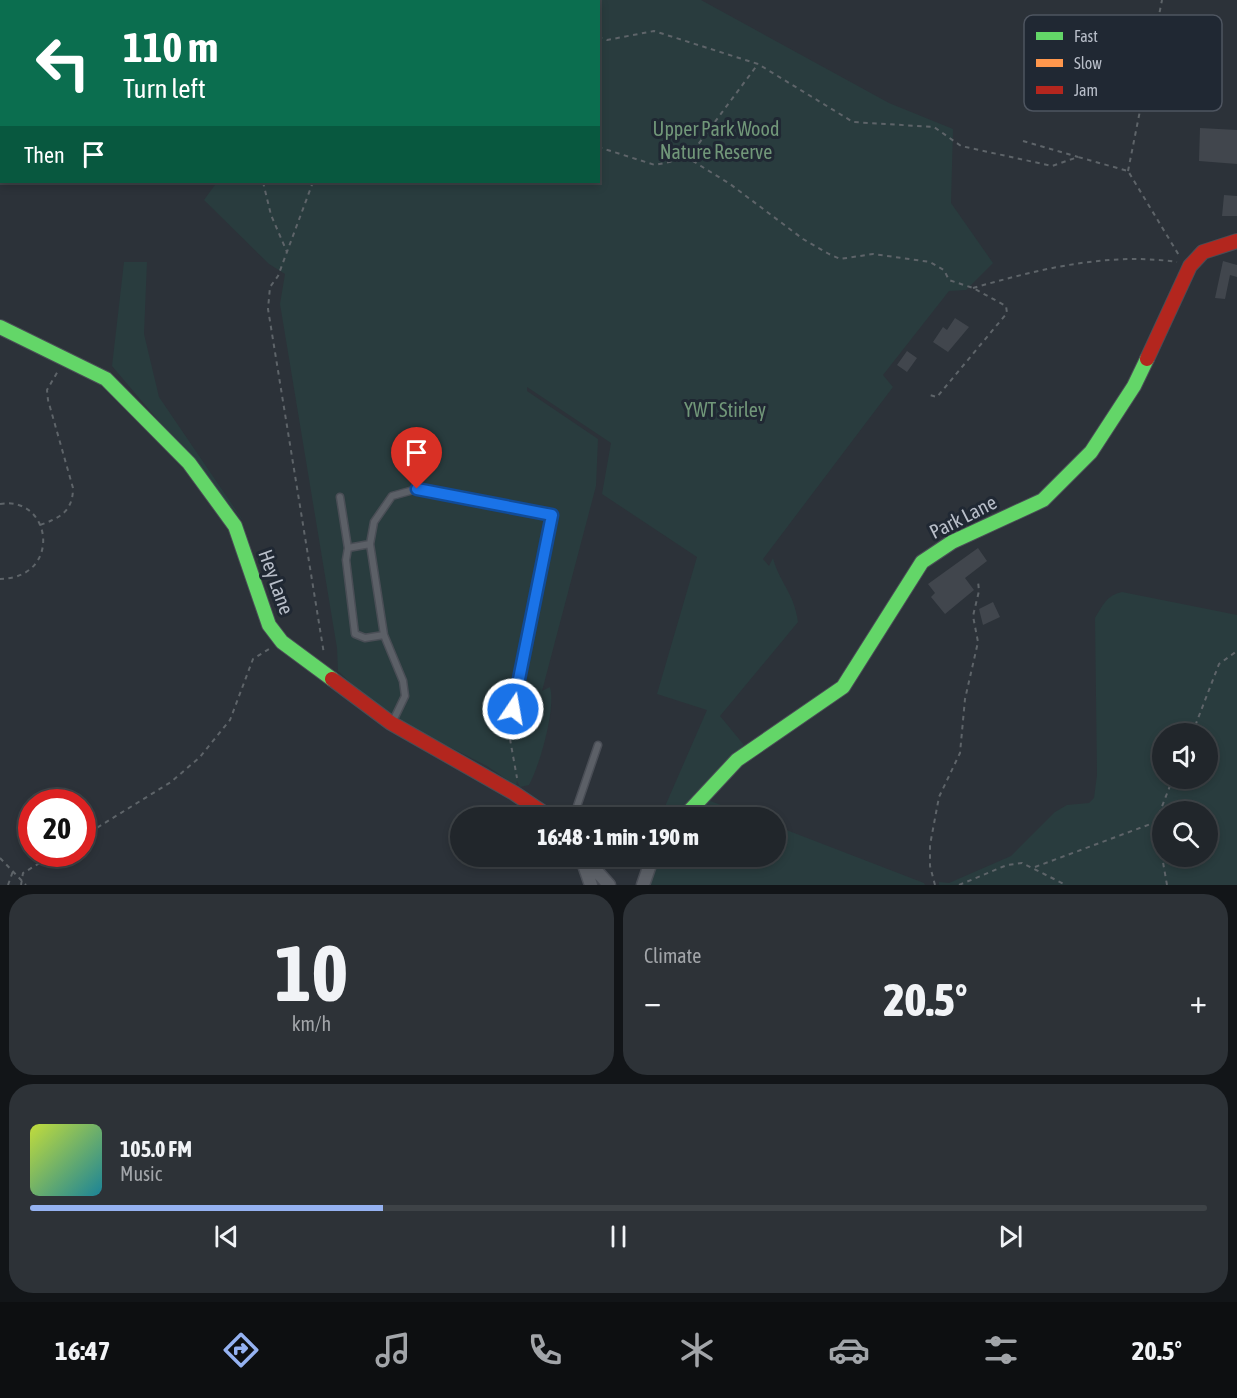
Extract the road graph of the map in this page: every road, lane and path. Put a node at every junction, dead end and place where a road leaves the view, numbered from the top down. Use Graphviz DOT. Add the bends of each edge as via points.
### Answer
graph roads {
  1 [pos="1162,0"];
  2 [pos="1159,15"];
  3 [pos="600,38"];
  4 [pos="758,64"];
  5 [pos="1140,111"];
  6 [pos="1023,141"];
  7 [pos="600,148"];
  8 [pos="1078,157"];
  9 [pos="688,158"];
  10 [pos="1128,171"];
  11 [pos="263,183"];
  12 [pos="313,183"];
  13 [pos="1237,241"];
  14 [pos="286,252"];
  15 [pos="974,288"];
  16 [pos="0,327"];
  17 [pos="67,359"];
  18 [pos="930,395"];
  19 [pos="340,497"];
  20 [pos="0,504"];
  21 [pos="40,525"];
  22 [pos="370,544"];
  23 [pos="348,548"];
  24 [pos="0,579"];
  25 [pos="978,581"];
  26 [pos="384,635"];
  27 [pos="282,642"];
  28 [pos="1237,651"];
  29 [pos="318,670"];
  30 [pos="391,723"];
  31 [pos="1196,723"];
  32 [pos="508,730"];
  33 [pos="598,745"];
  34 [pos="514,793"];
  35 [pos="535,807"];
  36 [pos="577,807"];
  37 [pos="693,807"];
  38 [pos="1152,823"];
  39 [pos="96,828"];
  40 [pos="0,858"];
  41 [pos="33,867"];
  42 [pos="585,867"];
  43 [pos="593,867"];
  44 [pos="649,867"];
  45 [pos="1035,867"];
  46 [pos="1164,867"];
  47 [pos="14,871"];
  48 [pos="22,880"];
  49 [pos="8,885"];
  50 [pos="21,885"];
  51 [pos="27,885"];
  52 [pos="591,885"];
  53 [pos="609,885"];
  54 [pos="643,885"];
  55 [pos="935,885"];
  56 [pos="958,885"];
  57 [pos="1066,885"];
  58 [pos="1167,885"];
  1 -- 2 [label="path"];
  3 -- 4 [label="path" via="607,40 654,31"];
  4 -- 8 [label="path" via="854,122 934,127 961,146 1052,166"];
  4 -- 9 [label="path"];
  5 -- 10 [label="path"];
  6 -- 8 [label="path"];
  7 -- 9 [label="path" via="655,165"];
  8 -- 10 [label="path"];
  9 -- 15 [label="path" via="829,255 840,259 873,254 930,262 944,270 950,280"];
  10 -- 15 [label="path" via="1183,262 1151,258 1098,260 1055,266"];
  11 -- 14 [label="path"];
  12 -- 14 [label="path"];
  13 -- 37 [label="street, Park Lane" via="1203,252 1190,266 1134,386 1091,452 1043,500 952,542 922,562 843,687 737,759"];
  14 -- 29 [label="path" via="270,287 268,309 325,659"];
  15 -- 18 [label="path" via="1006,306 1007,313 937,397"];
  16 -- 17 [label="street, Hey Lane"];
  17 -- 21 [label="path" via="53,379 48,400 73,498 64,514"];
  17 -- 27 [label="street, Hey Lane" via="106,379 189,463 235,526 269,625"];
  19 -- 23 [label="lane"];
  20 -- 21 [label="path" via="17,504"];
  21 -- 24 [label="path" via="44,542 35,566 13,579"];
  22 -- 23 [label="lane"];
  22 -- 26 [label="lane"];
  22 -- 32 [label="lane" via="374,522 392,496 417,489 552,515"];
  23 -- 26 [label="lane" via="355,634 365,638"];
  25 -- 55 [label="path" via="973,616 978,642 965,699 960,753 939,797 930,845"];
  26 -- 30 [label="lane" via="405,696"];
  27 -- 29 [label="street, Hey Lane"];
  27 -- 39 [label="path" via="253,659 230,720 200,758 171,782"];
  28 -- 31 [label="path" via="1219,664"];
  29 -- 30 [label="street, Hey Lane"];
  30 -- 34 [label="street, Hey Lane"];
  32 -- 34 [label="path" via="518,784"];
  33 -- 36 [label="lane"];
  34 -- 35 [label="street, Hey Lane"];
  38 -- 45 [label="path"];
  40 -- 47 [label="path"];
  41 -- 48 [label="path" via="23,873"];
  42 -- 52 [label="street"];
  43 -- 53 [label="street"];
  44 -- 54 [label="street"];
  45 -- 56 [label="path" via="1022,863 1007,865"];
  45 -- 57 [label="path"];
  46 -- 58 [label="path"];
  47 -- 48 [label="path"];
  47 -- 49 [label="path"];
  48 -- 50 [label="path"];
  48 -- 51 [label="path"];
}
